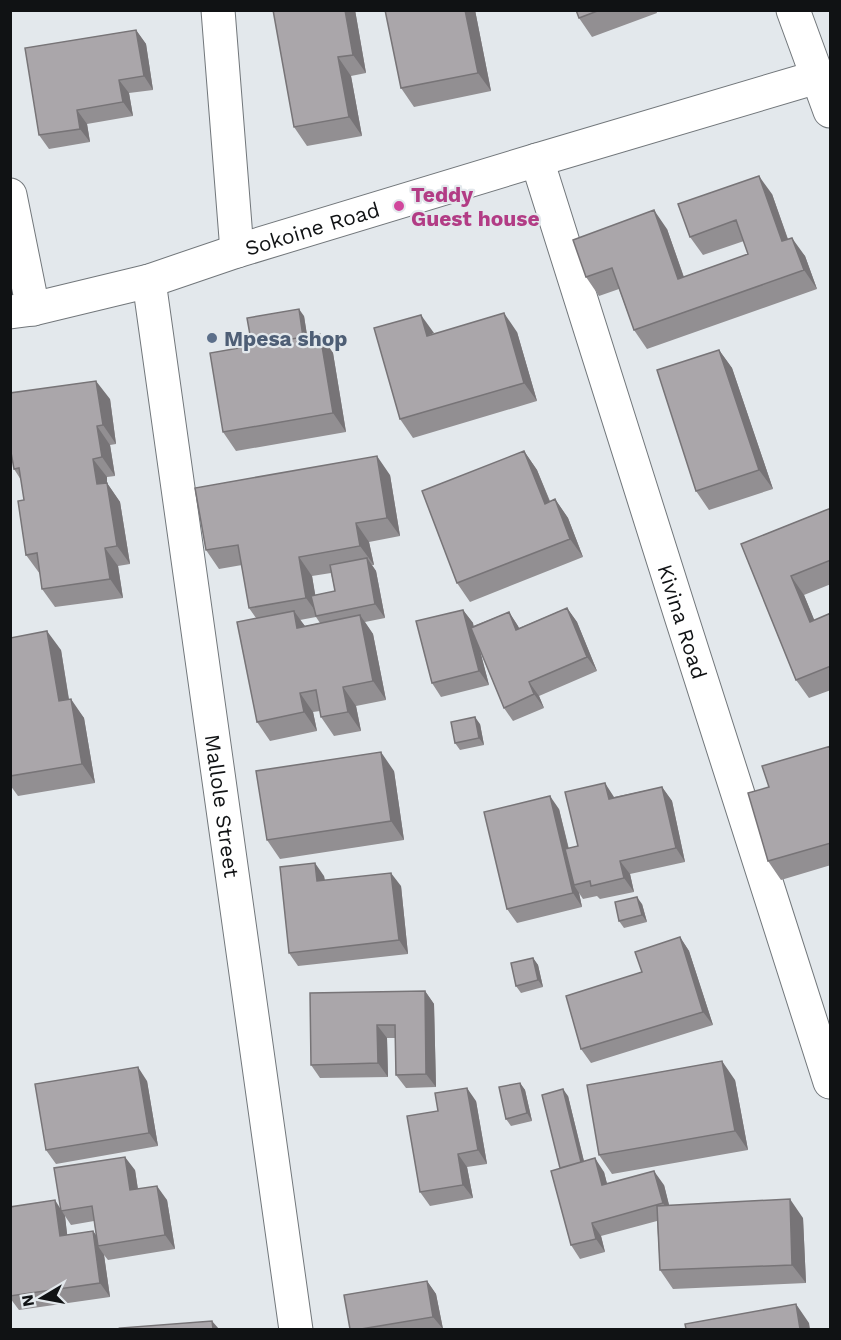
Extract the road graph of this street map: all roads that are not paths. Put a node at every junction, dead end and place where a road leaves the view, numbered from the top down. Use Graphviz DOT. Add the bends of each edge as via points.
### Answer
graph roads {
  1 [pos="218,10"];
  2 [pos="793,10"];
  3 [pos="817,77"];
  4 [pos="831,111"];
  5 [pos="537,160"];
  6 [pos="10,195"];
  7 [pos="237,251"];
  8 [pos="149,282"];
  9 [pos="22,311"];
  10 [pos="831,1082"];
  11 [pos="296,1329"];
  1 -- 7 [label="street"];
  2 -- 3 [label="street"];
  3 -- 4 [label="street"];
  3 -- 5 [label="street, Sokoine Road"];
  5 -- 7 [label="street, Sokoine Road"];
  5 -- 10 [label="street, Kivina Road"];
  6 -- 9 [label="street"];
  7 -- 8 [label="street, Sokoine Road"];
  8 -- 9 [label="street, Sokoine Road"];
  8 -- 11 [label="street, Mallole Street"];
}
